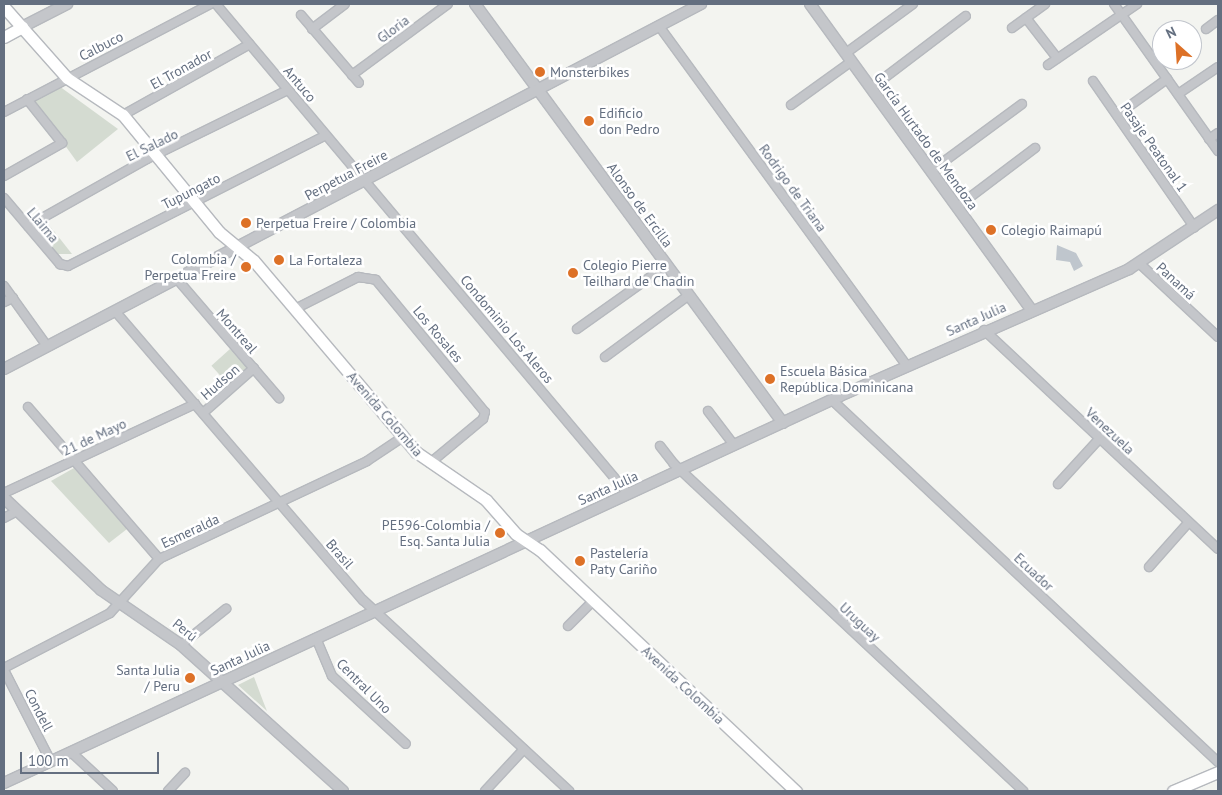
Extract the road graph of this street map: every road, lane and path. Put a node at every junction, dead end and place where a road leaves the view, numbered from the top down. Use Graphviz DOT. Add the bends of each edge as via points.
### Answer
graph roads {
  1 [pos="66,4"];
  2 [pos="211,4"];
  3 [pos="216,4"];
  4 [pos="345,4"];
  5 [pos="448,4"];
  6 [pos="475,4"];
  7 [pos="700,4"];
  8 [pos="810,4"];
  9 [pos="913,4"];
  10 [pos="1046,4"];
  11 [pos="1114,4"];
  12 [pos="1137,4"];
  13 [pos="4,7"];
  14 [pos="1121,14"];
  15 [pos="301,15"];
  16 [pos="966,16"];
  17 [pos="1026,18"];
  18 [pos="1218,20"];
  19 [pos="659,26"];
  20 [pos="22,27"];
  21 [pos="1012,28"];
  22 [pos="312,29"];
  23 [pos="1206,29"];
  24 [pos="4,37"];
  25 [pos="250,44"];
  26 [pos="1152,56"];
  27 [pos="849,57"];
  28 [pos="1057,58"];
  29 [pos="1048,65"];
  30 [pos="1218,67"];
  31 [pos="1162,70"];
  32 [pos="352,75"];
  33 [pos="66,78"];
  34 [pos="1167,78"];
  35 [pos="1092,81"];
  36 [pos="359,83"];
  37 [pos="871,88"];
  38 [pos="288,90"];
  39 [pos="538,90"];
  40 [pos="1178,94"];
  41 [pos="27,99"];
  42 [pos="1022,104"];
  43 [pos="791,105"];
  44 [pos="4,112"];
  45 [pos="123,115"];
  46 [pos="1117,115"];
  47 [pos="1218,133"];
  48 [pos="326,135"];
  49 [pos="1210,139"];
  50 [pos="1036,148"];
  51 [pos="1218,151"];
  52 [pos="156,156"];
  53 [pos="931,171"];
  54 [pos="4,176"];
  55 [pos="366,181"];
  56 [pos="4,198"];
  57 [pos="195,203"];
  58 [pos="957,207"];
  59 [pos="1218,210"];
  60 [pos="28,226"];
  61 [pos="1194,227"];
  62 [pos="238,248"];
  63 [pos="1139,263"];
  64 [pos="667,265"];
  65 [pos="65,267"];
  66 [pos="177,280"];
  67 [pos="4,286"];
  68 [pos="689,295"];
  69 [pos="13,298"];
  70 [pos="4,302"];
  71 [pos="295,309"];
  72 [pos="1031,310"];
  73 [pos="115,311"];
  74 [pos="577,329"];
  75 [pos="984,330"];
  76 [pos="1218,337"];
  77 [pos="48,346"];
  78 [pos="605,357"];
  79 [pos="907,366"];
  80 [pos="254,368"];
  81 [pos="4,369"];
  82 [pos="280,398"];
  83 [pos="832,400"];
  84 [pos="195,404"];
  85 [pos="28,407"];
  86 [pos="708,411"];
  87 [pos="203,414"];
  88 [pos="783,422"];
  89 [pos="403,437"];
  90 [pos="1100,438"];
  91 [pos="734,445"];
  92 [pos="660,446"];
  93 [pos="72,461"];
  94 [pos="430,464"];
  95 [pos="680,470"];
  96 [pos="1058,484"];
  97 [pos="4,493"];
  98 [pos="628,494"];
  99 [pos="4,498"];
  100 [pos="279,502"];
  101 [pos="17,511"];
  102 [pos="4,518"];
  103 [pos="1189,522"];
  104 [pos="525,541"];
  105 [pos="1218,549"];
  106 [pos="159,559"];
  107 [pos="1149,567"];
  108 [pos="593,601"];
  109 [pos="120,603"];
  110 [pos="226,609"];
  111 [pos="375,611"];
  112 [pos="568,626"];
  113 [pos="316,638"];
  114 [pos="181,645"];
  115 [pos="4,669"];
  116 [pos="224,681"];
  117 [pos="406,744"];
  118 [pos="524,749"];
  119 [pos="71,752"];
  120 [pos="51,762"];
  121 [pos="1218,762"];
  122 [pos="1218,772"];
  123 [pos="184,774"];
  124 [pos="4,783"];
  125 [pos="113,791"];
  126 [pos="168,791"];
  127 [pos="343,791"];
  128 [pos="485,791"];
  129 [pos="569,791"];
  130 [pos="796,791"];
  131 [pos="1023,791"];
  132 [pos="1173,791"];
  1 -- 20 [label="street"];
  2 -- 33 [label="street, Calbuco"];
  3 -- 25 [label="street, Antuco"];
  4 -- 22 [label="street"];
  5 -- 32 [label="street, Gloria"];
  6 -- 39 [label="street, Alonso de Ercilla"];
  7 -- 19 [label="street, Perpetua Freire"];
  8 -- 27 [label="street, García Hurtado de Mendoza"];
  9 -- 27 [label="street"];
  10 -- 17 [label="street"];
  11 -- 14 [label="street"];
  12 -- 14 [label="street"];
  13 -- 20 [label="main road, Avenida Colombia"];
  14 -- 26 [label="street"];
  14 -- 28 [label="street"];
  15 -- 22 [label="street"];
  16 -- 37 [label="street"];
  17 -- 21 [label="street"];
  17 -- 28 [label="street"];
  18 -- 23 [label="street"];
  19 -- 39 [label="street, Perpetua Freire"];
  19 -- 79 [label="street, Rodrigo de Triana"];
  20 -- 24 [label="main road"];
  20 -- 33 [label="main road, Avenida Colombia"];
  22 -- 32 [label="street"];
  25 -- 38 [label="street, Antuco"];
  25 -- 45 [label="street, El Tronador"];
  27 -- 37 [label="street, García Hurtado de Mendoza"];
  27 -- 43 [label="street"];
  28 -- 29 [label="street"];
  30 -- 40 [label="street"];
  31 -- 34 [label="street"];
  32 -- 36 [label="street"];
  33 -- 41 [label="street, Calbuco"];
  33 -- 45 [label="main road, Avenida Colombia"];
  34 -- 40 [label="street"];
  34 -- 46 [label="street"];
  35 -- 46 [label="street, Pasaje Peatonal 1"];
  37 -- 53 [label="street, García Hurtado de Mendoza"];
  38 -- 48 [label="street, Antuco"];
  38 -- 52 [label="street, El Salado"];
  39 -- 55 [label="street, Perpetua Freire"];
  39 -- 64 [label="street, Alonso de Ercilla"];
  40 -- 49 [label="street"];
  41 -- 44 [label="street, Calbuco"];
  41 -- 54 [label="street" via="62,142"];
  42 -- 53 [label="street"];
  45 -- 52 [label="main road, Avenida Colombia"];
  46 -- 61 [label="street, Pasaje Peatonal 1"];
  47 -- 49 [label="street"];
  48 -- 55 [label="street, Antuco"];
  48 -- 57 [label="street, Tupungato"];
  49 -- 51 [label="street"];
  50 -- 58 [label="street"];
  52 -- 57 [label="main road, Avenida Colombia"];
  52 -- 60 [label="street, El Salado"];
  53 -- 58 [label="street, García Hurtado de Mendoza"];
  55 -- 62 [label="street, Perpetua Freire"];
  55 -- 98 [label="street, Condominio Los Aleros"];
  56 -- 60 [label="street, Llaima"];
  57 -- 62 [label="main road, Avenida Colombia"];
  57 -- 65 [label="street, Tupungato"];
  58 -- 72 [label="street, García Hurtado de Mendoza"];
  59 -- 61 [label="street, Santa Julia"];
  60 -- 65 [label="street, Llaima"];
  61 -- 63 [label="street, Santa Julia"];
  62 -- 66 [label="street, Perpetua Freire"];
  62 -- 71 [label="main road, Avenida Colombia"];
  63 -- 72 [label="street, Santa Julia"];
  63 -- 76 [label="street, Panamá"];
  64 -- 68 [label="street, Alonso de Ercilla"];
  64 -- 74 [label="street"];
  66 -- 73 [label="street, Perpetua Freire"];
  66 -- 80 [label="street, Montreal"];
  67 -- 69 [label="street"];
  68 -- 78 [label="street"];
  68 -- 88 [label="street, Alonso de Ercilla"];
  69 -- 70 [label="street"];
  69 -- 77 [label="street"];
  71 -- 89 [label="main road, Avenida Colombia"];
  71 -- 94 [label="street, Los Rosales" via="367,275 376,280 485,412 483,419"];
  72 -- 75 [label="street, Santa Julia"];
  73 -- 77 [label="street, Perpetua Freire"];
  73 -- 84 [label="street, Brasil"];
  75 -- 79 [label="street, Santa Julia"];
  75 -- 90 [label="street, Venezuela"];
  77 -- 81 [label="street, Perpetua Freire"];
  79 -- 83 [label="street, Santa Julia"];
  80 -- 82 [label="street, Montreal"];
  80 -- 87 [label="street, Hudson"];
  83 -- 88 [label="street, Santa Julia"];
  83 -- 121 [label="street, Ecuador"];
  84 -- 87 [label="street, Brasil"];
  84 -- 93 [label="street, 21 de Mayo"];
  85 -- 93 [label="street"];
  86 -- 91 [label="street"];
  87 -- 100 [label="street, Brasil"];
  88 -- 91 [label="street, Santa Julia"];
  89 -- 94 [label="main road, Avenida Colombia"];
  89 -- 100 [label="street, Esmeralda" via="368,461"];
  90 -- 96 [label="street"];
  90 -- 103 [label="street, Venezuela"];
  91 -- 95 [label="street, Santa Julia"];
  92 -- 95 [label="street, Uruguay"];
  93 -- 97 [label="street, 21 de Mayo"];
  93 -- 106 [label="street"];
  94 -- 104 [label="main road, Avenida Colombia" via="476,492"];
  95 -- 98 [label="street, Santa Julia"];
  95 -- 131 [label="street, Uruguay"];
  98 -- 104 [label="street, Santa Julia"];
  99 -- 101 [label="street, Perú"];
  100 -- 106 [label="street, Esmeralda"];
  100 -- 111 [label="street, Brasil"];
  101 -- 102 [label="street"];
  101 -- 109 [label="street, Perú" via="93,583"];
  103 -- 105 [label="street, Venezuela"];
  103 -- 107 [label="street"];
  104 -- 108 [label="main road, Avenida Colombia"];
  104 -- 111 [label="street, Santa Julia"];
  106 -- 109 [label="street, Esmeralda"];
  108 -- 112 [label="street"];
  108 -- 130 [label="main road, Avenida Colombia"];
  109 -- 114 [label="street, Perú"];
  109 -- 115 [label="street, Esmeralda"];
  110 -- 114 [label="street"];
  111 -- 113 [label="street, Santa Julia"];
  111 -- 118 [label="street, Brasil"];
  113 -- 116 [label="street, Santa Julia"];
  113 -- 117 [label="street, Central Uno" via="332,676"];
  114 -- 116 [label="street, Perú"];
  115 -- 120 [label="street, Condell"];
  116 -- 119 [label="street, Santa Julia"];
  116 -- 127 [label="street, Perú"];
  118 -- 128 [label="street"];
  118 -- 129 [label="street, Brasil"];
  119 -- 120 [label="street, Santa Julia"];
  119 -- 125 [label="street"];
  120 -- 124 [label="street, Santa Julia"];
  122 -- 132 [label="main road"];
  123 -- 126 [label="street"];
}
